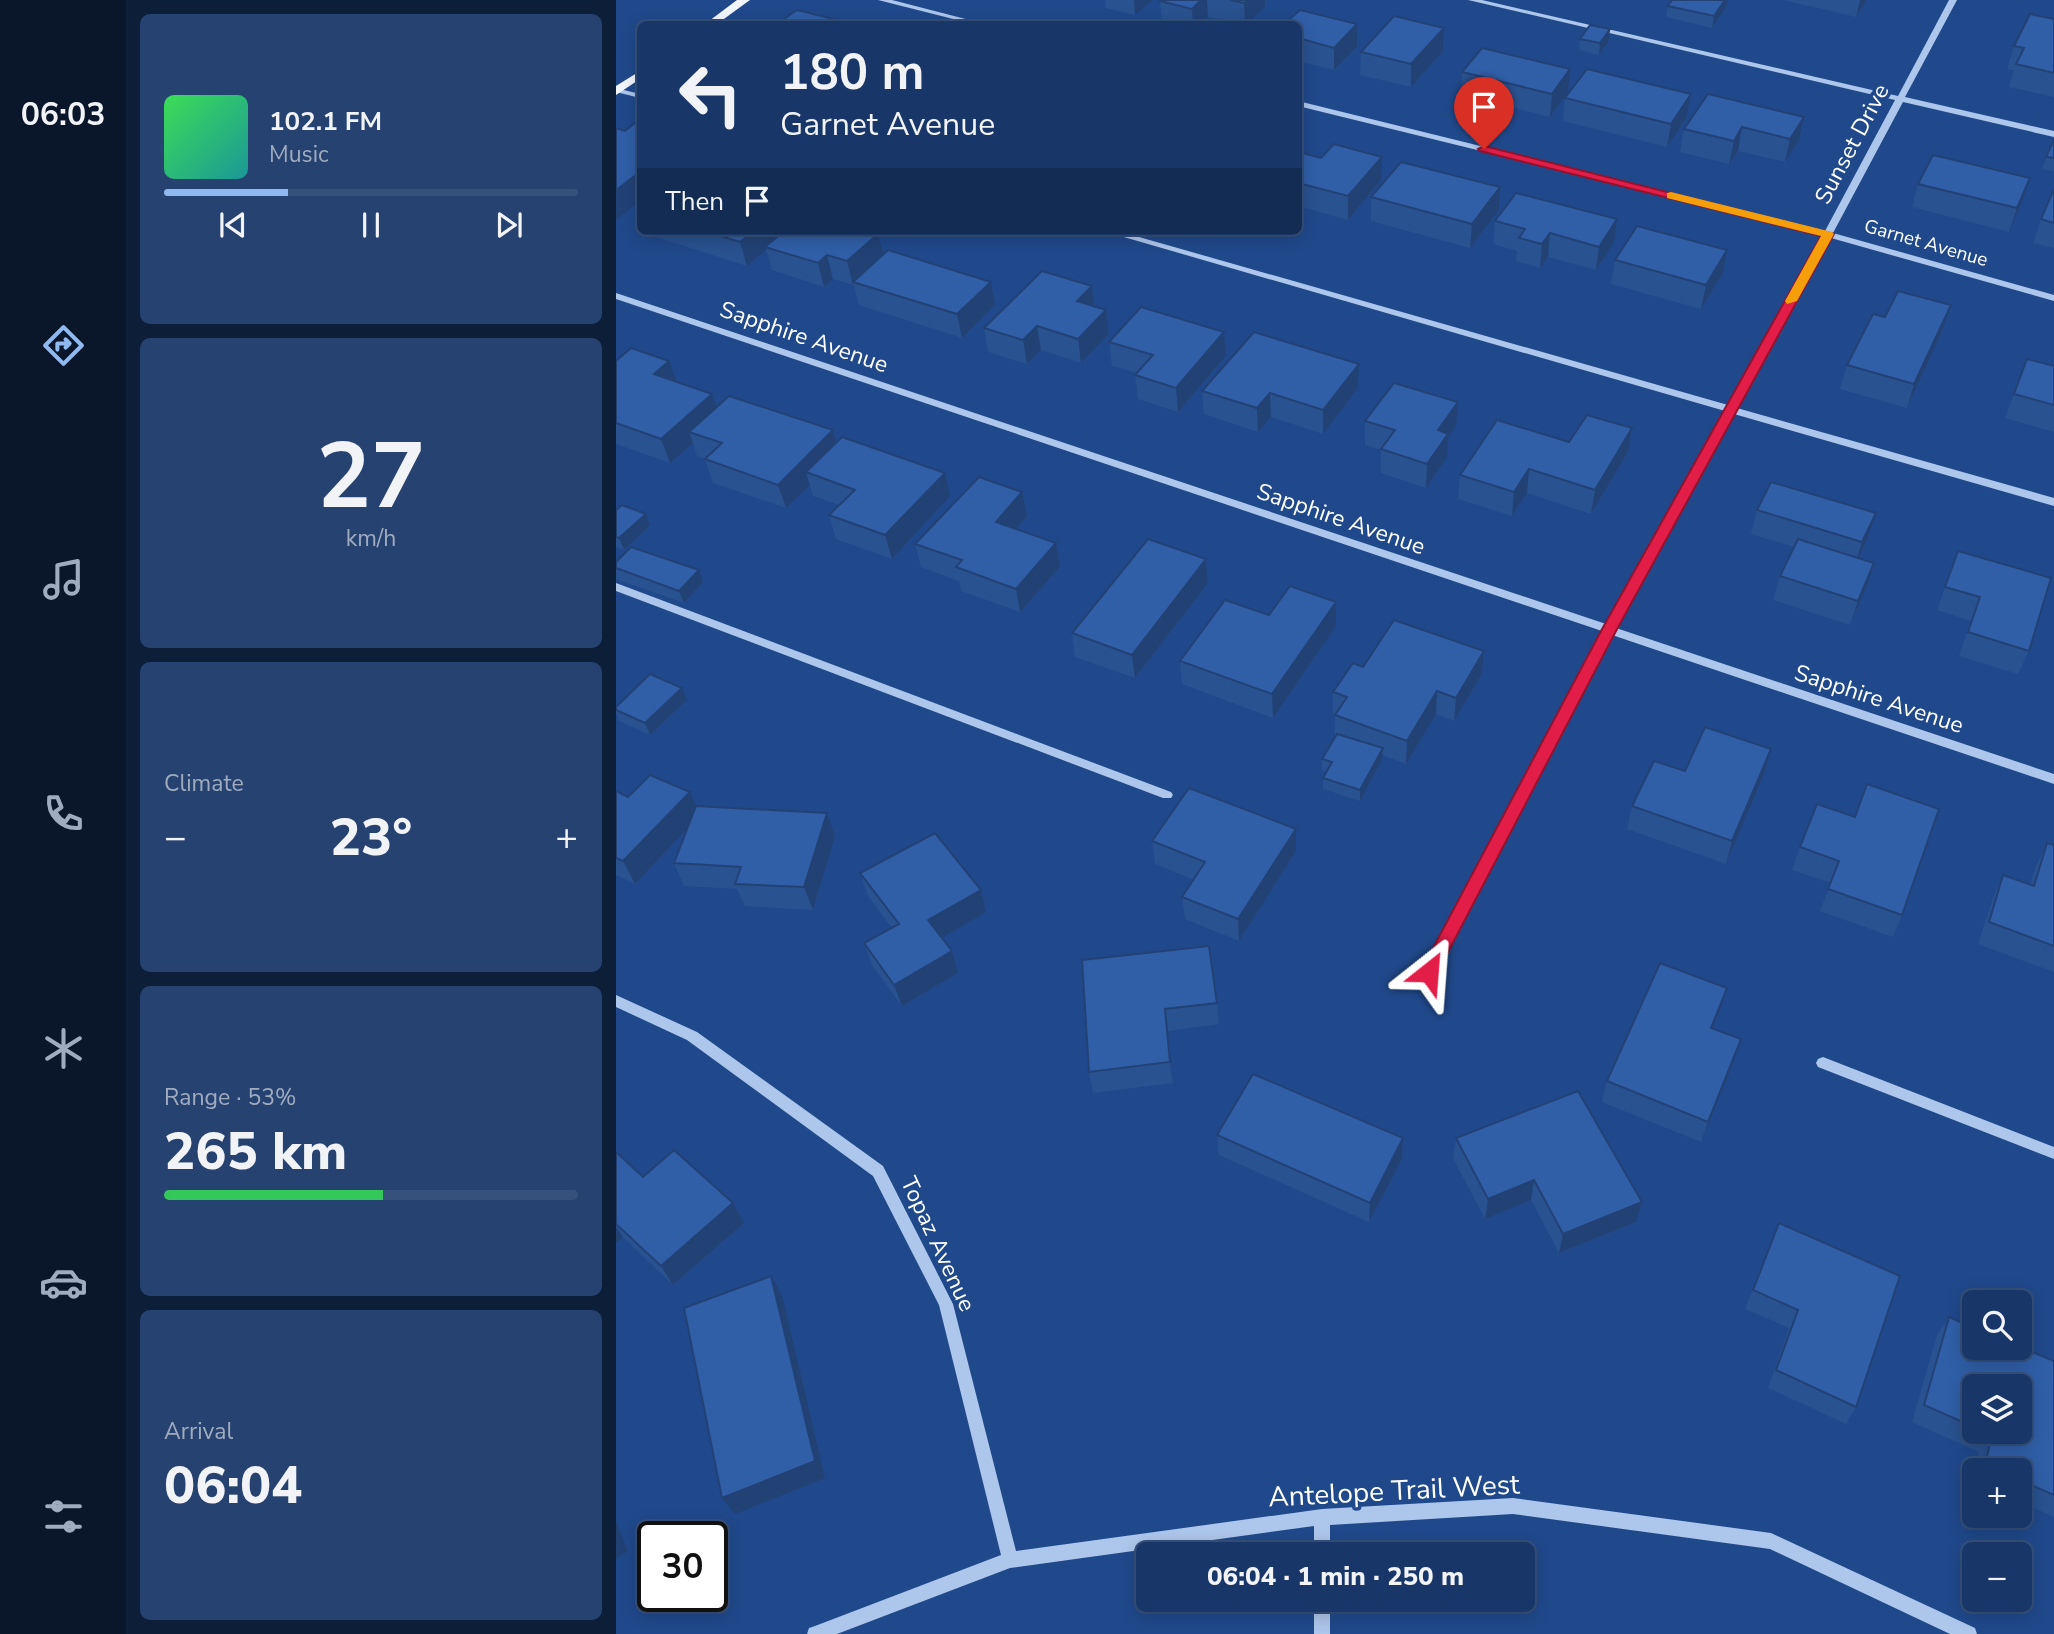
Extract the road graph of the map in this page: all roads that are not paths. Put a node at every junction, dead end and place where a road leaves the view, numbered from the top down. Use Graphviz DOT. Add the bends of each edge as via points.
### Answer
graph roads {
  1 [pos="744,0"];
  2 [pos="881,0"];
  3 [pos="1472,0"];
  4 [pos="1953,0"];
  5 [pos="714,21"];
  6 [pos="968,21"];
  7 [pos="637,76"];
  8 [pos="617,90"];
  9 [pos="637,95"];
  10 [pos="1900,99"];
  11 [pos="1302,104"];
  12 [pos="2054,134"];
  13 [pos="1828,234"];
  14 [pos="1122,235"];
  15 [pos="616,296"];
  16 [pos="2054,298"];
  17 [pos="1731,410"];
  18 [pos="2054,502"];
  19 [pos="616,587"];
  20 [pos="1608,631"];
  21 [pos="2054,779"];
  22 [pos="1167,796"];
  23 [pos="1429,972"];
  24 [pos="616,1001"];
  25 [pos="1823,1063"];
  26 [pos="2054,1153"];
  27 [pos="1322,1517"];
  28 [pos="1322,1542"];
  29 [pos="1010,1560"];
  30 [pos="1322,1612"];
  31 [pos="815,1634"];
  32 [pos="1322,1634"];
  33 [pos="1969,1634"];
  1 -- 5 [label="main road"];
  2 -- 6 [label="street"];
  3 -- 10 [label="street"];
  4 -- 10 [label="street, Sunset Drive"];
  7 -- 8 [label="main road"];
  8 -- 9 [label="street"];
  10 -- 12 [label="street"];
  10 -- 13 [label="street, Sunset Drive"];
  11 -- 13 [label="street, Garnet Avenue"];
  13 -- 16 [label="street, Garnet Avenue"];
  13 -- 17 [label="street, Sunset Drive"];
  14 -- 17 [label="street"];
  15 -- 20 [label="street, Sapphire Avenue"];
  17 -- 18 [label="street"];
  17 -- 20 [label="street, Sunset Drive"];
  19 -- 22 [label="street"];
  20 -- 21 [label="street, Sapphire Avenue"];
  20 -- 23 [label="street, Sunset Drive"];
  24 -- 29 [label="street, Topaz Avenue" via="692,1036 878,1171 946,1304"];
  25 -- 26 [label="street"];
  27 -- 28 [label="street"];
  27 -- 29 [label="street, Antelope Trail West"];
  27 -- 33 [label="street, Antelope Trail West" via="1513,1506 1771,1541"];
  29 -- 31 [label="street, Antelope Trail West"];
  30 -- 32 [label="street"];
}
